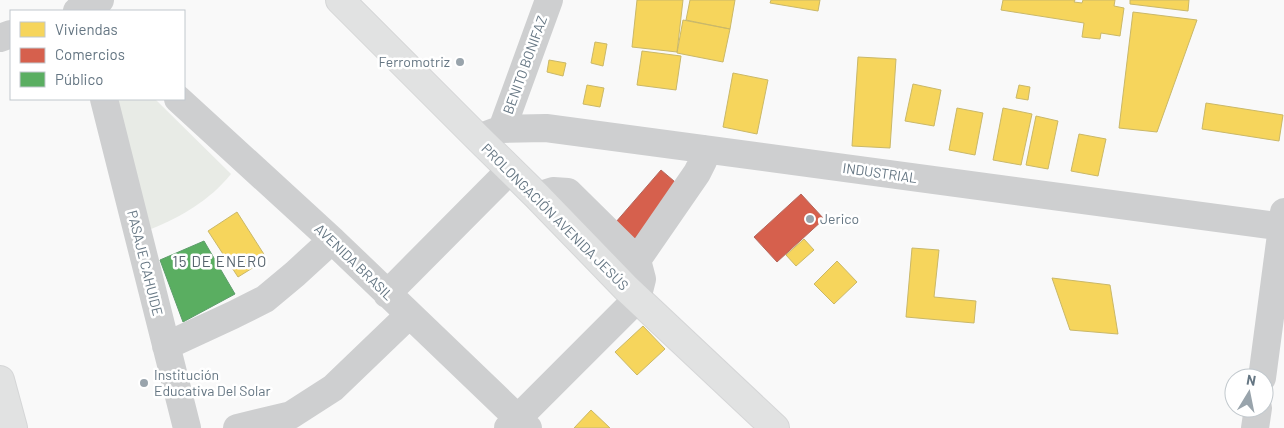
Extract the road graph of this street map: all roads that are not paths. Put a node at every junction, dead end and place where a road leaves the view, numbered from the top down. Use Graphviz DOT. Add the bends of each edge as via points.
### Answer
graph roads {
  1 [pos="340,0"];
  2 [pos="549,0"];
  3 [pos="104,100"];
  4 [pos="179,100"];
  5 [pos="490,134"];
  6 [pos="704,149"];
  7 [pos="510,170"];
  8 [pos="538,196"];
  9 [pos="1283,222"];
  10 [pos="332,240"];
  11 [pos="636,260"];
  12 [pos="387,294"];
  13 [pos="637,299"];
  14 [pos="409,315"];
  15 [pos="166,346"];
  16 [pos="1263,368"];
  17 [pos="0,380"];
  18 [pos="518,425"];
  19 [pos="13,428"];
  20 [pos="187,428"];
  21 [pos="237,428"];
  22 [pos="775,428"];
  1 -- 5 [label="main road, PROLONGACIÓN AVENIDA JESÚS"];
  2 -- 5 [label="street, BENITO BONIFAZ"];
  3 -- 15 [label="street, PASAJE CAHUIDE"];
  4 -- 10 [label="street, AVENIDA BRASIL"];
  5 -- 6 [label="street, INDUSTRIAL" via="546,128"];
  5 -- 7 [label="main road, PROLONGACIÓN AVENIDA JESÚS"];
  6 -- 9 [label="street, INDUSTRIAL"];
  6 -- 11 [label="street" via="697,173"];
  7 -- 8 [label="main road, PROLONGACIÓN AVENIDA JESÚS"];
  7 -- 12 [label="street"];
  8 -- 11 [label="street" via="553,191 568,192"];
  8 -- 13 [label="main road, PROLONGACIÓN AVENIDA JESÚS"];
  9 -- 16 [label="street"];
  10 -- 12 [label="street, AVENIDA BRASIL"];
  10 -- 15 [label="street" via="265,299"];
  11 -- 13 [label="street" via="642,279"];
  12 -- 14 [label="street, AVENIDA BRASIL"];
  13 -- 18 [label="street"];
  13 -- 22 [label="main road, PROLONGACIÓN AVENIDA JESÚS"];
  14 -- 18 [label="street, AVENIDA BRASIL"];
  14 -- 21 [label="street" via="333,388 291,415"];
  15 -- 20 [label="street, PASAJE CAHUIDE"];
  17 -- 19 [label="main road"];
}
